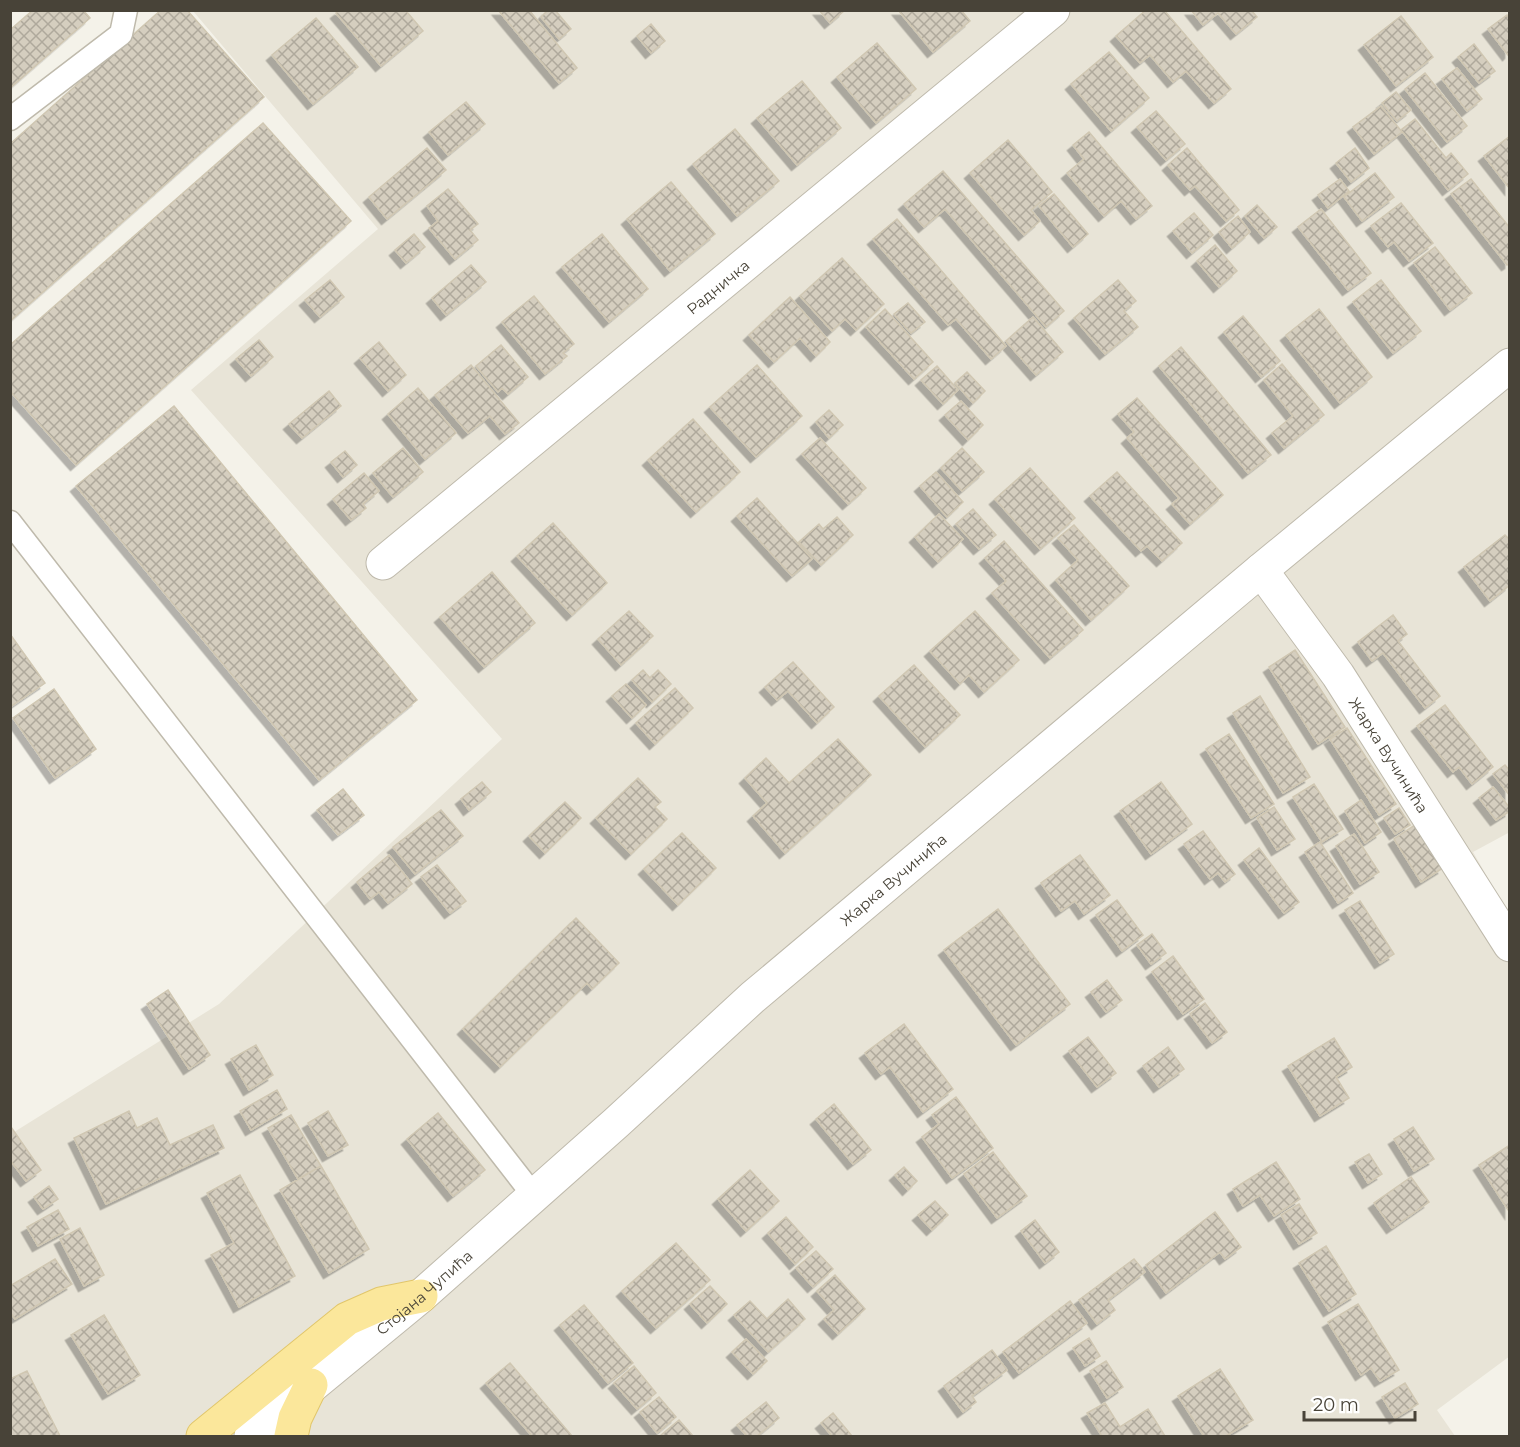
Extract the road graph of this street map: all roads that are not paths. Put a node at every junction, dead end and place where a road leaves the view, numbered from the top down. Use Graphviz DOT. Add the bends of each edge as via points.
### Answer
graph roads {
  1 [pos="126,10"];
  2 [pos="1053,10"];
  3 [pos="10,119"];
  4 [pos="1509,365"];
  5 [pos="10,522"];
  6 [pos="383,563"];
  7 [pos="1261,570"];
  8 [pos="1509,945"];
  9 [pos="534,1196"];
  10 [pos="421,1296"];
  11 [pos="311,1385"];
  12 [pos="202,1437"];
  13 [pos="251,1437"];
  14 [pos="291,1437"];
  1 -- 3 [label="lane" via="121,34"];
  2 -- 6 [label="street, Радничка"];
  4 -- 7 [label="street, Жарка Вучинића"];
  5 -- 9 [label="lane"];
  7 -- 8 [label="street, Жарка Вучинића" via="1338,675"];
  7 -- 9 [label="street, Жарка Вучинића" via="753,997"];
  9 -- 10 [label="street, Стојана Чупића"];
  10 -- 11 [label="street, Стојана Чупића"];
  10 -- 12 [label="main road" via="381,1304 347,1319"];
  11 -- 13 [label="street, Стојана Чупића"];
  11 -- 14 [label="main road" via="295,1418"];
}
